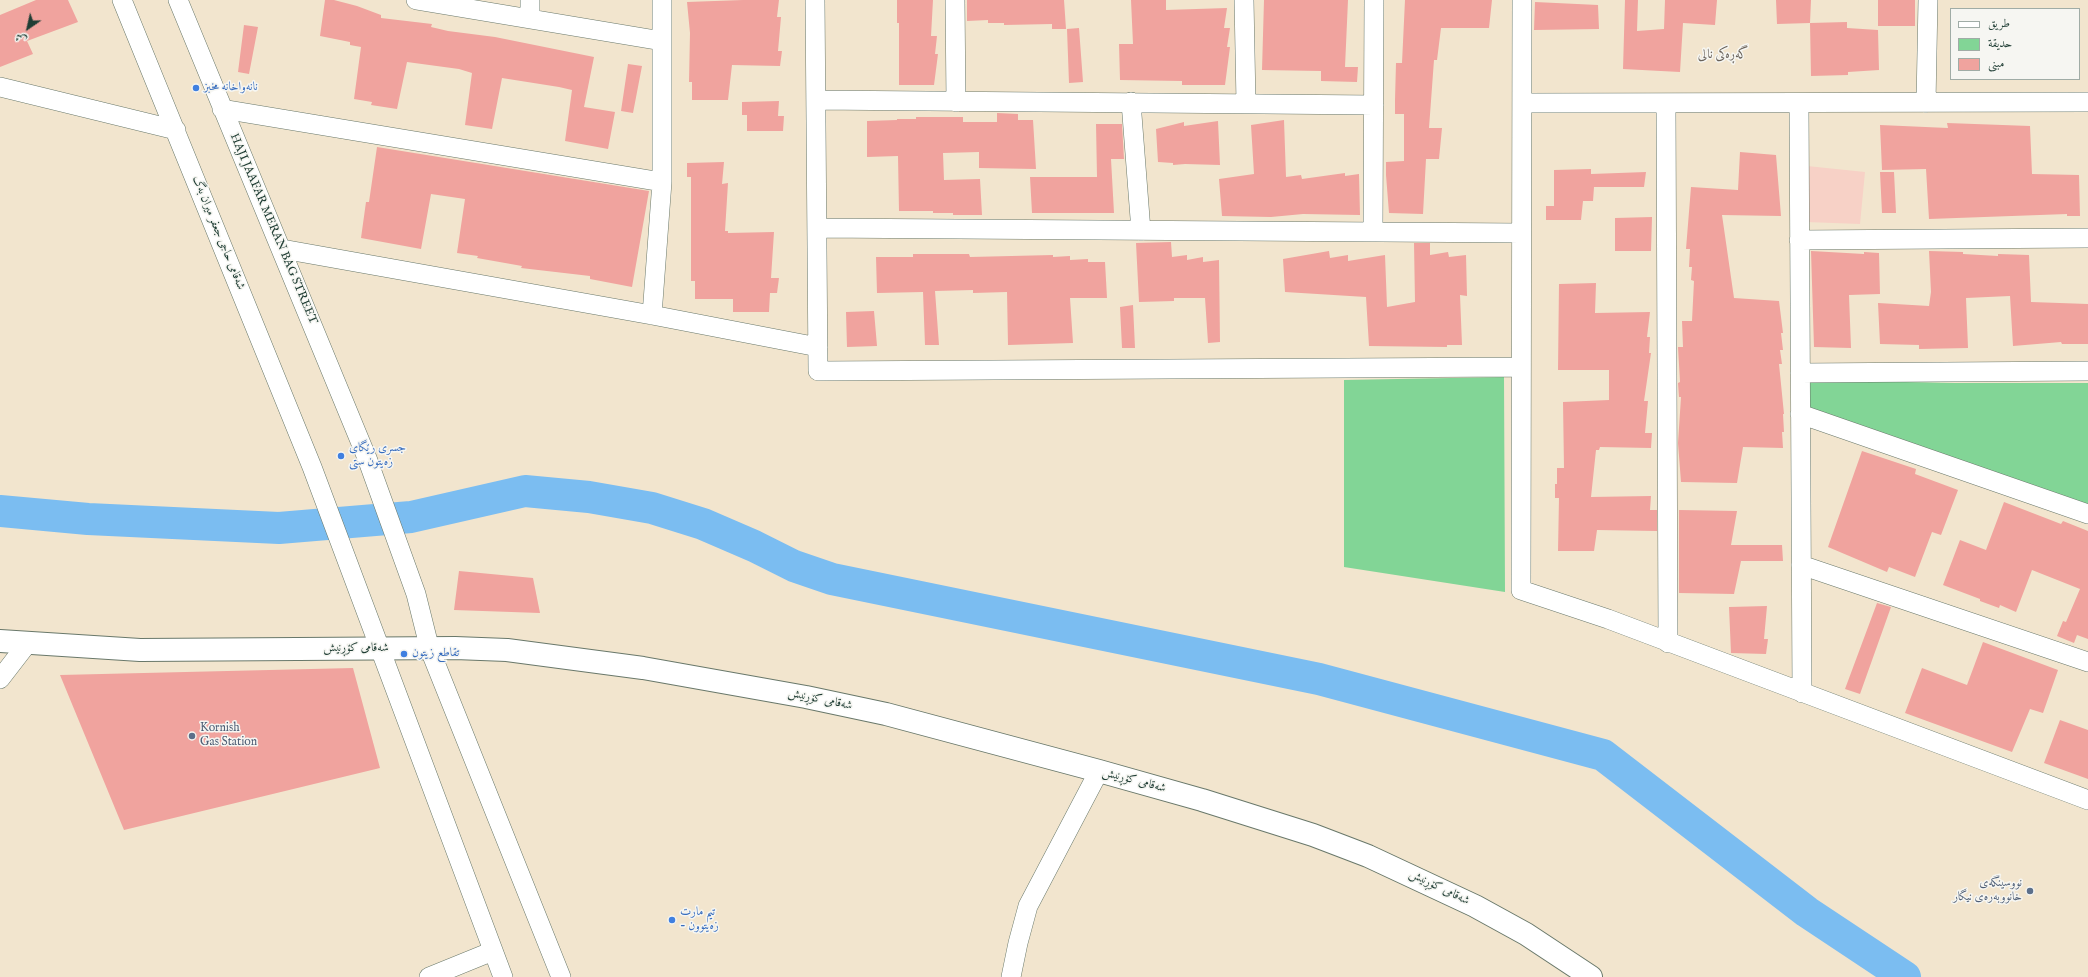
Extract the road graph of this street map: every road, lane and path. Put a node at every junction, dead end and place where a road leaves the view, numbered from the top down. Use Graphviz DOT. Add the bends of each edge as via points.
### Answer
graph roads {
  1 [pos="122,0"];
  2 [pos="178,0"];
  3 [pos="416,0"];
  4 [pos="662,0"];
  5 [pos="815,0"];
  6 [pos="955,0"];
  7 [pos="1244,0"];
  8 [pos="1374,0"];
  9 [pos="1522,0"];
  10 [pos="1928,0"];
  11 [pos="530,9"];
  12 [pos="662,40"];
  13 [pos="0,87"];
  14 [pos="816,100"];
  15 [pos="956,102"];
  16 [pos="1131,102"];
  17 [pos="1926,102"];
  18 [pos="2088,102"];
  19 [pos="1246,103"];
  20 [pos="1666,103"];
  21 [pos="1799,103"];
  22 [pos="1523,104"];
  23 [pos="1374,105"];
  24 [pos="222,109"];
  25 [pos="176,130"];
  26 [pos="662,182"];
  27 [pos="817,228"];
  28 [pos="1141,231"];
  29 [pos="1373,232"];
  30 [pos="1521,233"];
  31 [pos="2088,238"];
  32 [pos="1799,240"];
  33 [pos="282,249"];
  34 [pos="652,314"];
  35 [pos="818,347"];
  36 [pos="1521,367"];
  37 [pos="2088,371"];
  38 [pos="1800,373"];
  39 [pos="1800,414"];
  40 [pos="2088,514"];
  41 [pos="1801,565"];
  42 [pos="0,641"];
  43 [pos="1668,643"];
  44 [pos="27,644"];
  45 [pos="380,649"];
  46 [pos="430,650"];
  47 [pos="2088,662"];
  48 [pos="0,679"];
  49 [pos="1802,693"];
  50 [pos="1099,772"];
  51 [pos="2088,800"];
  52 [pos="493,951"];
  53 [pos="429,977"];
  54 [pos="503,977"];
  55 [pos="561,977"];
  56 [pos="1011,977"];
  57 [pos="1591,977"];
  1 -- 25 [label="street, شەقامی حاجی جعفر میران بەگ"];
  2 -- 24 [label="street, HAJI JAAFAR MERAN BAG STREET"];
  3 -- 11 [label="street"];
  4 -- 12 [label="street"];
  5 -- 14 [label="street"];
  6 -- 15 [label="street"];
  7 -- 19 [label="street"];
  8 -- 23 [label="street"];
  9 -- 22 [label="street"];
  10 -- 17 [label="street"];
  11 -- 12 [label="street"];
  12 -- 26 [label="street"];
  13 -- 25 [label="street"];
  14 -- 15 [label="street"];
  14 -- 27 [label="street"];
  15 -- 16 [label="street"];
  16 -- 19 [label="street"];
  16 -- 28 [label="street"];
  17 -- 18 [label="street"];
  17 -- 21 [label="street"];
  19 -- 23 [label="street"];
  20 -- 21 [label="street"];
  20 -- 22 [label="street"];
  20 -- 43 [label="street"];
  21 -- 32 [label="street"];
  22 -- 30 [label="street"];
  23 -- 29 [label="street"];
  24 -- 26 [label="street"];
  24 -- 33 [label="street, HAJI JAAFAR MERAN BAG STREET"];
  25 -- 45 [label="street, شەقامی حاجی جعفر میران بەگ" via="312,466"];
  26 -- 34 [label="street"];
  27 -- 28 [label="street"];
  27 -- 35 [label="street"];
  28 -- 29 [label="street"];
  29 -- 30 [label="street"];
  30 -- 36 [label="street"];
  31 -- 32 [label="street"];
  32 -- 38 [label="street"];
  33 -- 34 [label="street"];
  33 -- 46 [label="street, HAJI JAAFAR MERAN BAG STREET" via="367,458 416,594"];
  34 -- 35 [label="street"];
  35 -- 36 [label="street" via="818,371"];
  36 -- 43 [label="street" via="1522,590 1608,619"];
  37 -- 38 [label="street"];
  38 -- 39 [label="street"];
  39 -- 40 [label="street"];
  39 -- 41 [label="street"];
  41 -- 47 [label="street"];
  41 -- 49 [label="street"];
  42 -- 44 [label="main road, شەقامی کۆڕنیش"];
  43 -- 49 [label="street"];
  44 -- 45 [label="main road, شەقامی کۆڕنیش" via="140,650"];
  44 -- 48 [label="street"];
  45 -- 46 [label="main road, شەقامی کۆڕنیش"];
  45 -- 52 [label="street, شەقامی حاجی جعفر میران بەگ"];
  46 -- 50 [label="main road, شەقامی کۆڕنیش" via="480,648 527,652 725,681 886,714"];
  46 -- 55 [label="street, HAJI JAAFAR MERAN BAG STREET"];
  49 -- 51 [label="street"];
  50 -- 56 [label="street" via="1028,906"];
  50 -- 57 [label="main road, شەقامی کۆڕنیش" via="1258,817 1368,856 1475,906 1526,934"];
  52 -- 53 [label="street"];
  52 -- 54 [label="street, شەقامی حاجی جعفر میران بەگ"];
}
